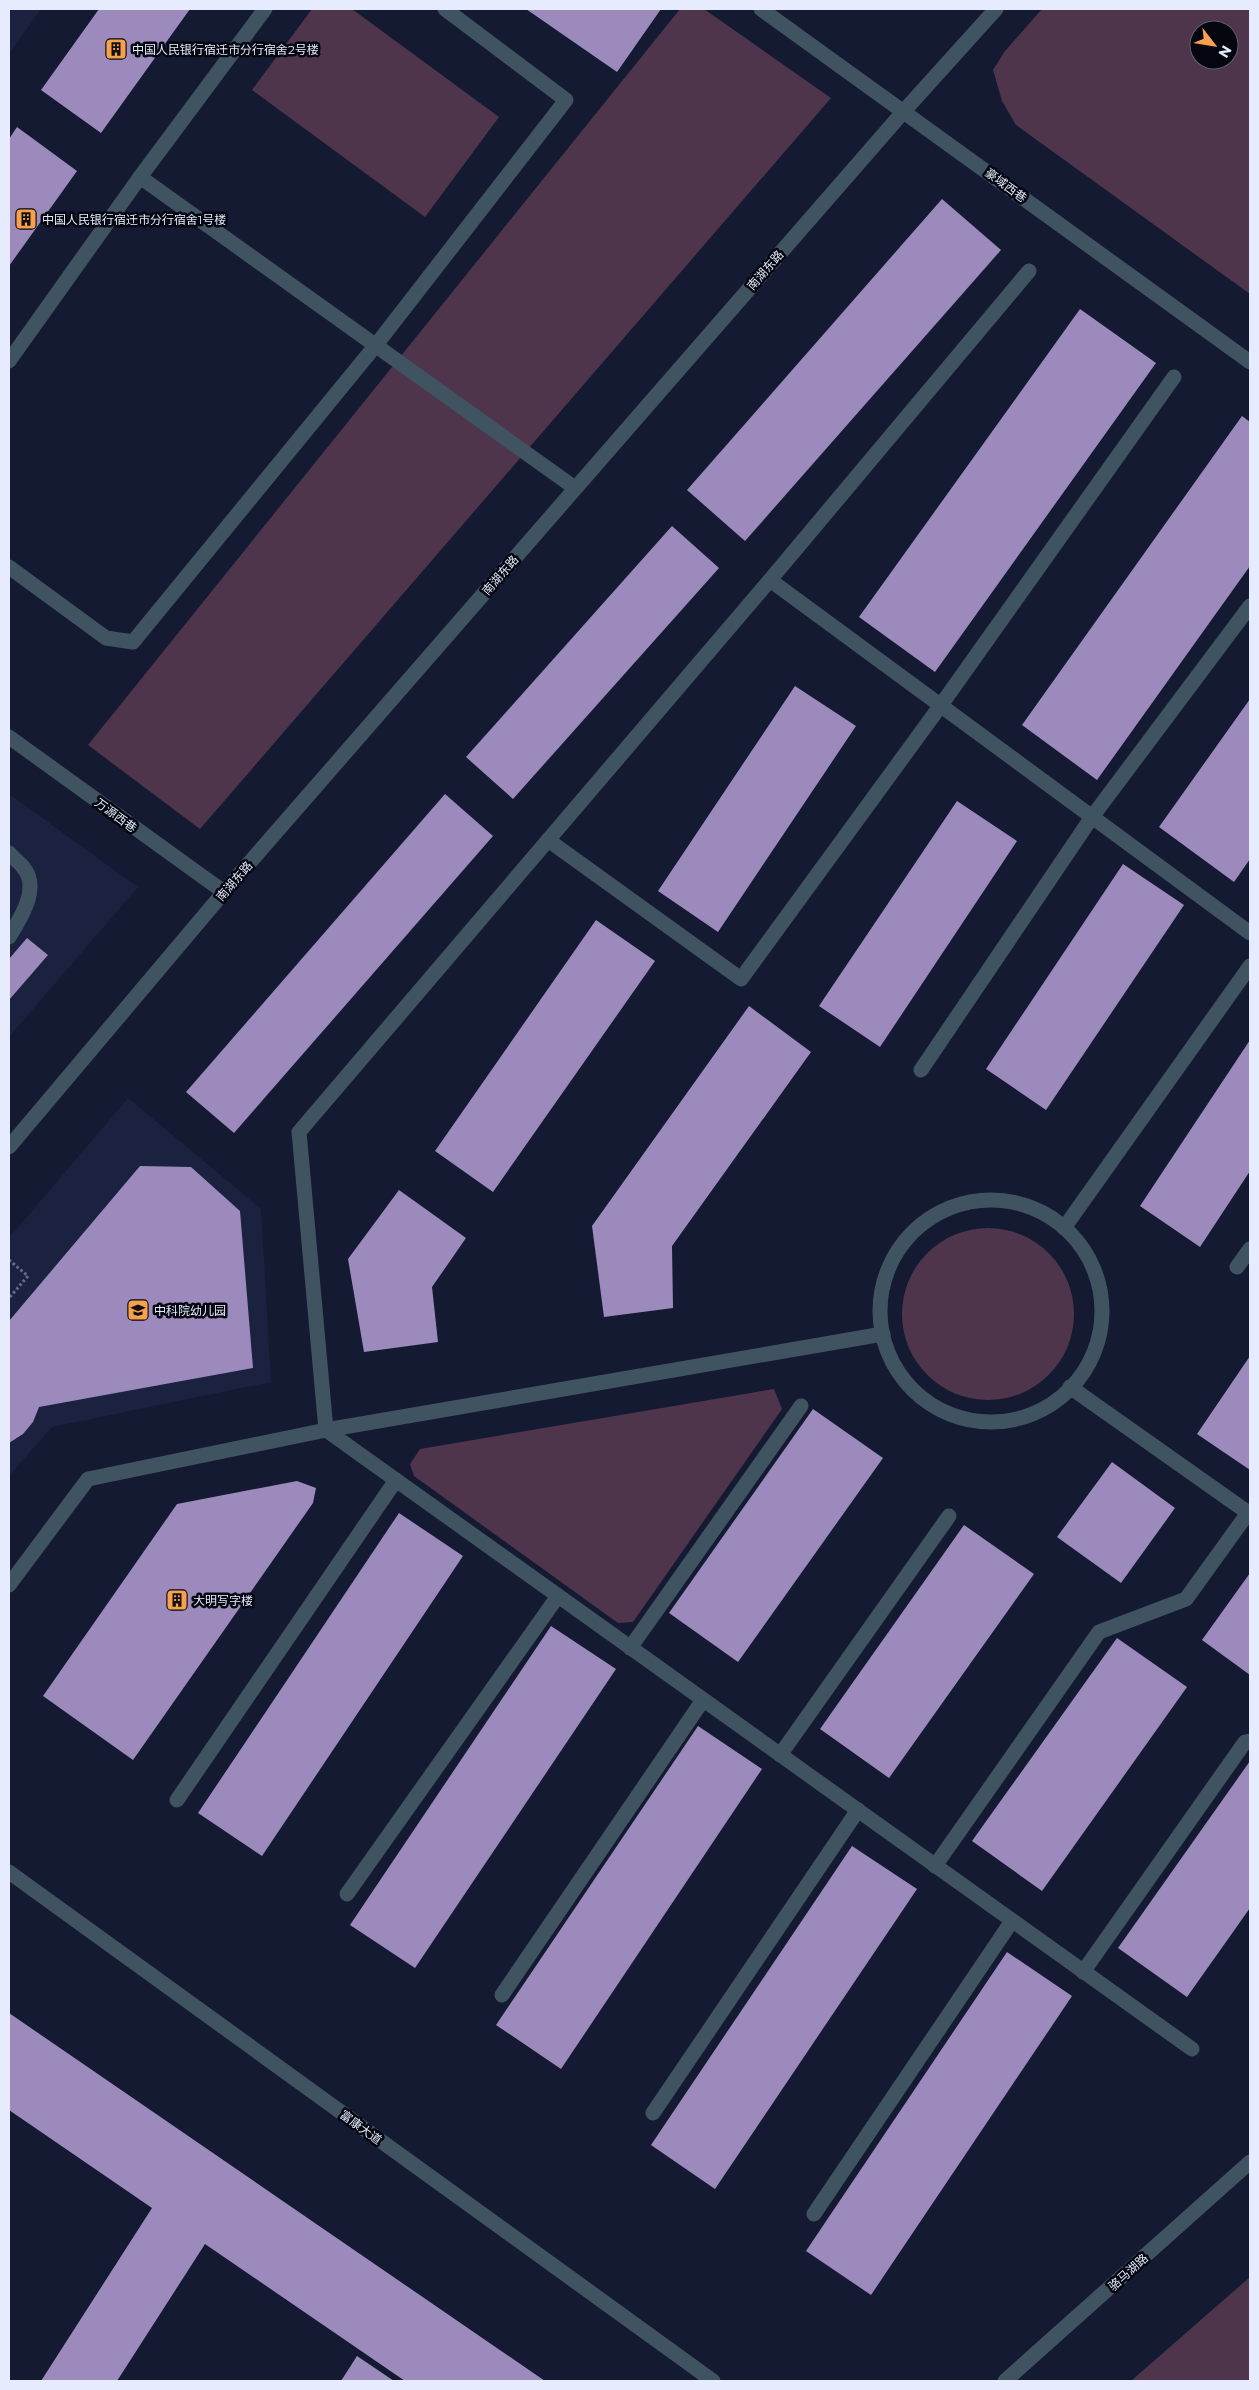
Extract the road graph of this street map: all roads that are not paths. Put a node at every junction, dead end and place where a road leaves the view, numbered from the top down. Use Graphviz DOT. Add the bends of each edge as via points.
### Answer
graph roads {
  1 [pos="265,9"];
  2 [pos="445,9"];
  3 [pos="761,9"];
  4 [pos="996,9"];
  5 [pos="904,111"];
  6 [pos="140,177"];
  7 [pos="1029,270"];
  8 [pos="376,346"];
  9 [pos="9,361"];
  10 [pos="1250,362"];
  11 [pos="1174,377"];
  12 [pos="575,488"];
  13 [pos="9,567"];
  14 [pos="770,580"];
  15 [pos="1250,606"];
  16 [pos="941,705"];
  17 [pos="9,737"];
  18 [pos="1092,817"];
  19 [pos="548,840"];
  20 [pos="9,853"];
  21 [pos="224,892"];
  22 [pos="1250,933"];
  23 [pos="9,937"];
  24 [pos="1250,966"];
  25 [pos="921,1070"];
  26 [pos="9,1147"];
  27 [pos="1064,1228"];
  28 [pos="1250,1249"];
  29 [pos="1237,1267"];
  30 [pos="883,1334"];
  31 [pos="1070,1387"];
  32 [pos="801,1406"];
  33 [pos="326,1430"];
  34 [pos="396,1480"];
  35 [pos="1249,1514"];
  36 [pos="949,1516"];
  37 [pos="9,1585"];
  38 [pos="558,1596"];
  39 [pos="630,1648"];
  40 [pos="703,1700"];
  41 [pos="1250,1741"];
  42 [pos="780,1755"];
  43 [pos="177,1800"];
  44 [pos="858,1810"];
  45 [pos="935,1866"];
  46 [pos="9,1872"];
  47 [pos="347,1894"];
  48 [pos="1012,1921"];
  49 [pos="1083,1972"];
  50 [pos="502,1995"];
  51 [pos="1192,2049"];
  52 [pos="653,2113"];
  53 [pos="1250,2162"];
  54 [pos="814,2214"];
  55 [pos="713,2381"];
  56 [pos="1005,2381"];
  1 -- 6 [label="street"];
  2 -- 8 [label="street" via="566,100"];
  3 -- 5 [label="street, 豪域西巷"];
  4 -- 5 [label="street, 南湖东路"];
  5 -- 10 [label="street, 豪域西巷"];
  5 -- 12 [label="street, 南湖东路"];
  6 -- 8 [label="street"];
  6 -- 9 [label="street"];
  7 -- 14 [label="street"];
  8 -- 12 [label="street"];
  8 -- 13 [label="street" via="133,642 106,638"];
  11 -- 16 [label="street"];
  12 -- 21 [label="street, 南湖东路"];
  14 -- 16 [label="street"];
  14 -- 19 [label="street"];
  15 -- 18 [label="street"];
  16 -- 18 [label="street"];
  16 -- 19 [label="street" via="741,979"];
  17 -- 21 [label="street, 万源西巷"];
  18 -- 22 [label="street"];
  18 -- 25 [label="street"];
  19 -- 33 [label="street" via="300,1132"];
  20 -- 23 [label="street" via="25,868 29,896"];
  21 -- 26 [label="street, 南湖东路"];
  24 -- 27 [label="street"];
  27 -- 30 [label="street" via="1045,1213 1009,1200 972,1201 935,1214 906,1238 886,1270 879,1308"];
  27 -- 31 [label="street" via="1075,1237 1094,1267 1102,1302 1099,1337 1085,1370"];
  28 -- 29 [label="street"];
  30 -- 31 [label="street" via="884,1346 902,1379 928,1404 961,1418 996,1422 1031,1415 1062,1397"];
  30 -- 33 [label="street"];
  31 -- 35 [label="street"];
  32 -- 39 [label="street"];
  33 -- 34 [label="street"];
  33 -- 37 [label="street" via="88,1479"];
  34 -- 38 [label="street"];
  34 -- 43 [label="street"];
  35 -- 45 [label="street" via="1186,1599 1099,1632"];
  36 -- 42 [label="street"];
  38 -- 39 [label="street"];
  38 -- 47 [label="street"];
  39 -- 40 [label="street"];
  40 -- 42 [label="street"];
  40 -- 50 [label="street"];
  41 -- 49 [label="street" via="1245,1742"];
  42 -- 44 [label="street"];
  44 -- 45 [label="street"];
  44 -- 52 [label="street"];
  45 -- 48 [label="street"];
  46 -- 55 [label="street, 富康大道"];
  48 -- 49 [label="street"];
  48 -- 54 [label="street"];
  49 -- 51 [label="street"];
  53 -- 56 [label="street, 骆马湖路"];
}
